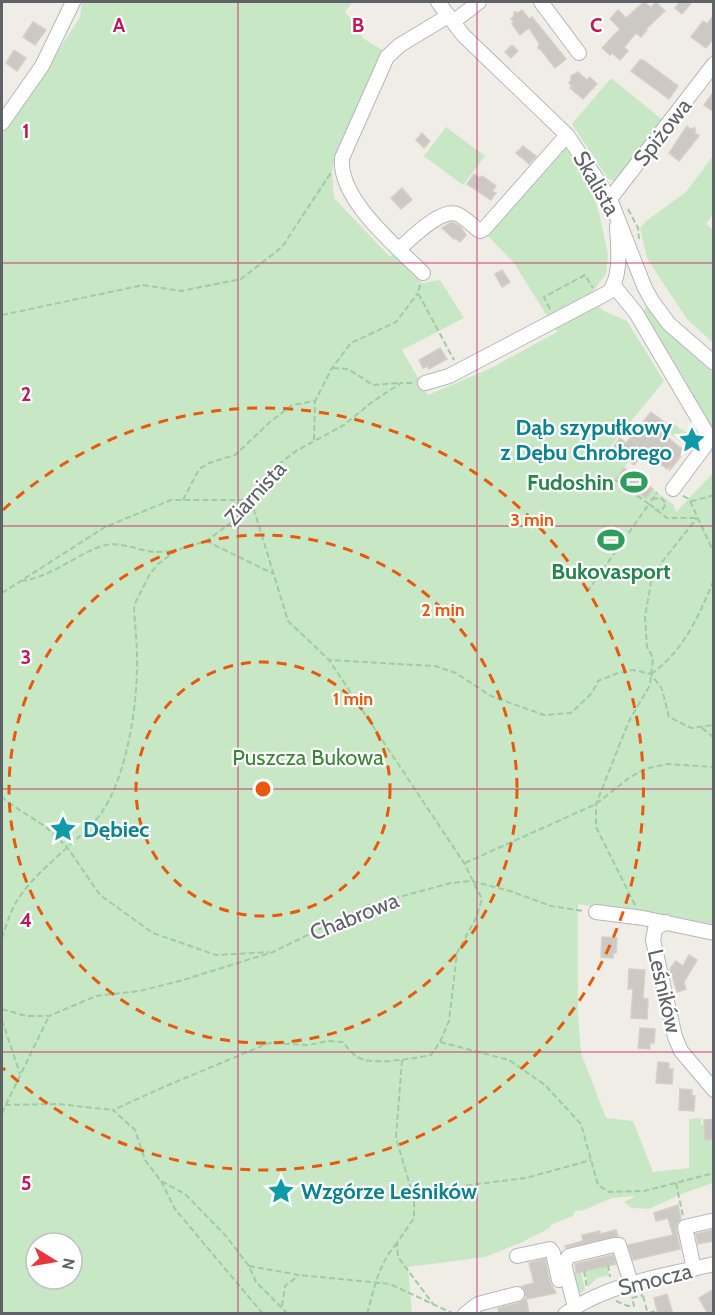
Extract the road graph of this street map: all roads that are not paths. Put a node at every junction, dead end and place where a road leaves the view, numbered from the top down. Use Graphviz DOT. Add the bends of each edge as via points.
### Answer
graph roads {
  1 [pos="438,2"];
  2 [pos="479,2"];
  3 [pos="542,2"];
  4 [pos="73,5"];
  5 [pos="451,19"];
  6 [pos="579,53"];
  7 [pos="714,64"];
  8 [pos="2,123"];
  9 [pos="567,135"];
  10 [pos="613,195"];
  11 [pos="399,249"];
  12 [pos="423,273"];
  13 [pos="614,286"];
  14 [pos="714,363"];
  15 [pos="425,383"];
  16 [pos="678,493"];
  17 [pos="596,912"];
  18 [pos="666,922"];
  19 [pos="714,933"];
  20 [pos="714,1090"];
  21 [pos="711,1221"];
  22 [pos="517,1256"];
  23 [pos="713,1266"];
  24 [pos="694,1269"];
  25 [pos="635,1282"];
  26 [pos="517,1294"];
  27 [pos="571,1310"];
  28 [pos="465,1314"];
  1 -- 5 [label="street, Skalista"];
  2 -- 5 [label="street"];
  3 -- 6 [label="street"];
  4 -- 8 [label="street" via="42,66"];
  5 -- 9 [label="street, Skalista"];
  5 -- 11 [label="street" via="400,45 387,57 342,158 342,175 353,198"];
  7 -- 10 [label="street, Spiżowa"];
  9 -- 10 [label="street, Skalista"];
  9 -- 11 [label="street" via="484,230 451,212 430,222"];
  10 -- 13 [label="street" via="618,237"];
  10 -- 14 [label="street, Skalista" via="652,301 669,324"];
  11 -- 12 [label="street"];
  13 -- 15 [label="street" via="590,303 460,370"];
  13 -- 16 [label="street" via="636,313 706,432 705,446"];
  17 -- 18 [label="street"];
  18 -- 19 [label="street"];
  18 -- 20 [label="street, Leśników" via="655,929 653,940 675,1037 681,1051"];
  21 -- 24 [label="street" via="685,1227"];
  22 -- 27 [label="street" via="542,1249 552,1251 563,1296"];
  23 -- 24 [label="street, Smocza"];
  24 -- 25 [label="street, Smocza"];
  25 -- 27 [label="street, Smocza" via="600,1293"];
  25 -- 27 [label="street" via="619,1245 569,1256 564,1264"];
  26 -- 28 [label="street" via="478,1304"];
}
